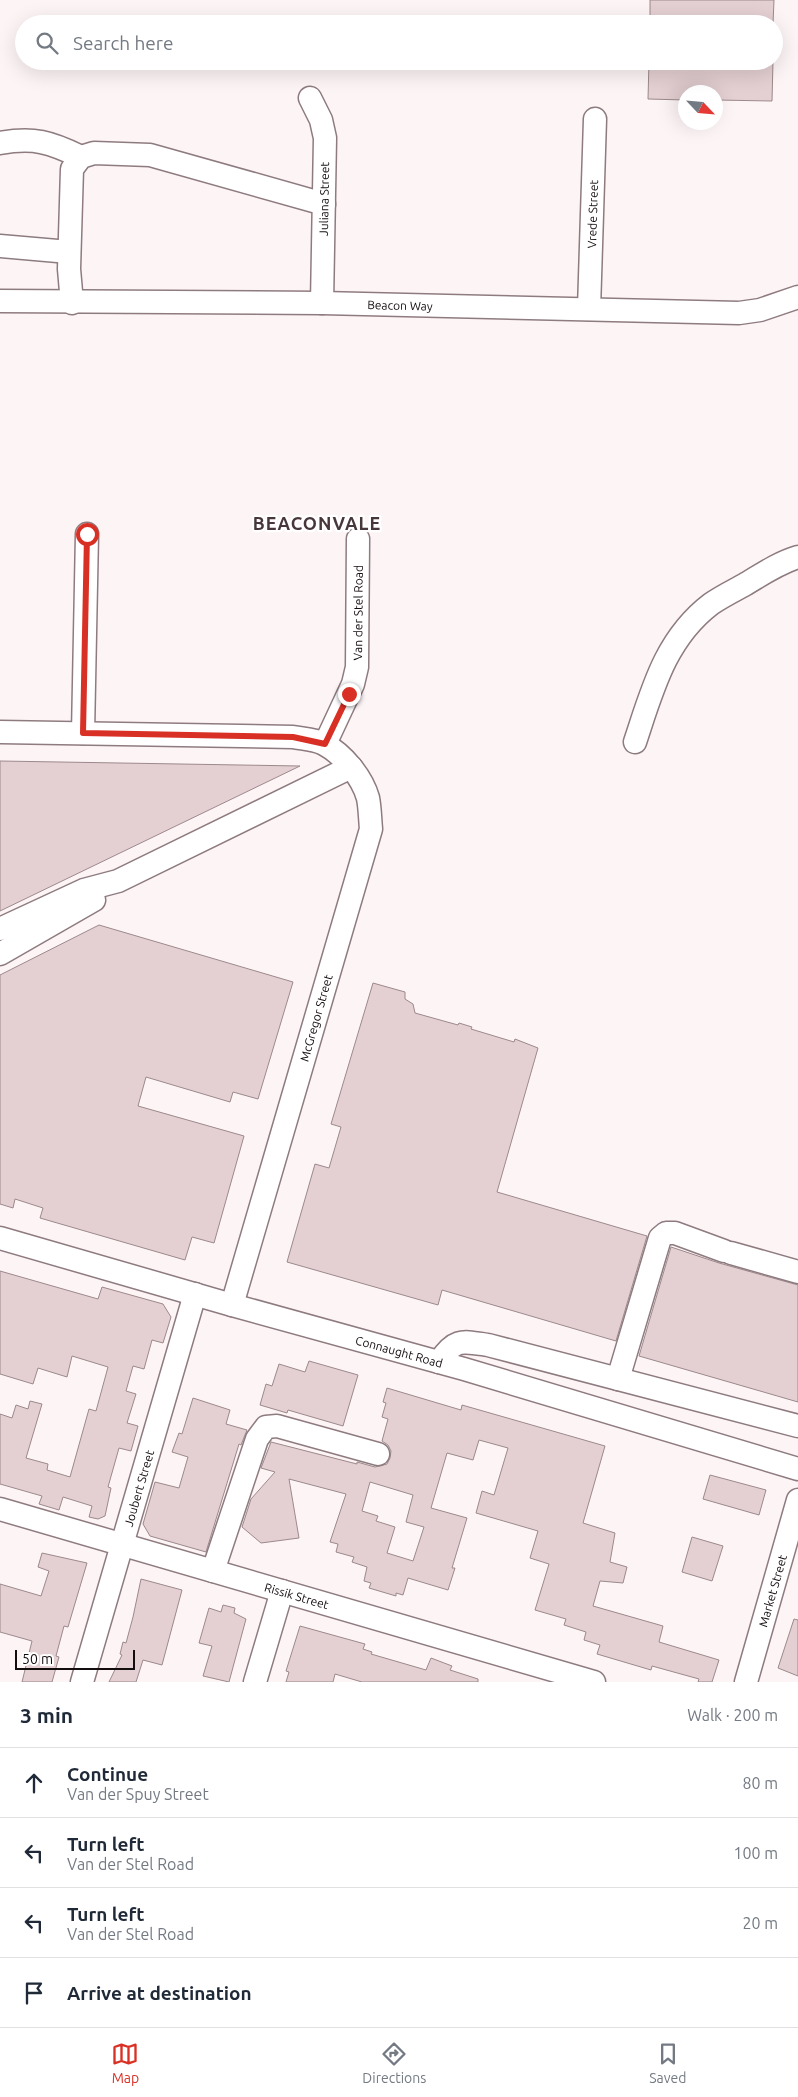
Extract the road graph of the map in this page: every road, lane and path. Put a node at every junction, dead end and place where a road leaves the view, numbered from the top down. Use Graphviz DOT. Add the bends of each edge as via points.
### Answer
graph roads {
  1 [pos="310,98"];
  2 [pos="595,119"];
  3 [pos="0,143"];
  4 [pos="81,157"];
  5 [pos="324,204"];
  6 [pos="0,246"];
  7 [pos="69,252"];
  8 [pos="798,297"];
  9 [pos="0,302"];
  10 [pos="322,303"];
  11 [pos="72,304"];
  12 [pos="589,309"];
  13 [pos="87,534"];
  14 [pos="358,539"];
  15 [pos="798,557"];
  16 [pos="0,732"];
  17 [pos="83,733"];
  18 [pos="635,742"];
  19 [pos="325,744"];
  20 [pos="351,767"];
  21 [pos="118,881"];
  22 [pos="0,929"];
  23 [pos="0,954"];
  24 [pos="0,1238"];
  25 [pos="798,1272"];
  26 [pos="195,1294"];
  27 [pos="232,1305"];
  28 [pos="546,1360"];
  29 [pos="439,1362"];
  30 [pos="618,1379"];
  31 [pos="538,1391"];
  32 [pos="798,1426"];
  33 [pos="378,1454"];
  34 [pos="798,1469"];
  35 [pos="798,1500"];
  36 [pos="0,1509"];
  37 [pos="122,1544"];
  38 [pos="213,1571"];
  39 [pos="282,1591"];
  40 [pos="82,1682"];
  41 [pos="255,1682"];
  42 [pos="594,1682"];
  43 [pos="746,1682"];
  1 -- 5 [label="street, Juliana Street" via="324,131"];
  2 -- 12 [label="street, Vrede Street"];
  3 -- 4 [label="street" via="20,139 51,143"];
  4 -- 5 [label="street" via="94,153 150,155"];
  4 -- 7 [label="street" via="72,169"];
  5 -- 10 [label="street, Juliana Street"];
  6 -- 7 [label="street"];
  7 -- 11 [label="street"];
  8 -- 12 [label="street, Beacon Way" via="747,312"];
  9 -- 11 [label="street, Beacon Way"];
  10 -- 11 [label="street, Beacon Way"];
  10 -- 12 [label="street, Beacon Way"];
  13 -- 17 [label="street"];
  14 -- 19 [label="street, Van der Stel Road" via="356,667 353,684"];
  15 -- 18 [label="street" via="774,567 711,604 684,628 657,674"];
  16 -- 17 [label="street"];
  17 -- 19 [label="street" via="293,737"];
  19 -- 20 [label="street, McGregor Street"];
  20 -- 21 [label="street"];
  20 -- 27 [label="street, McGregor Street" via="368,797 371,829"];
  21 -- 22 [label="street" via="84,890"];
  21 -- 23 [label="street" via="90,903"];
  24 -- 26 [label="street, Connaught Road"];
  25 -- 30 [label="street" via="666,1232 660,1238"];
  26 -- 27 [label="street, Connaught Road"];
  26 -- 37 [label="street, Joubert Street"];
  27 -- 29 [label="street, Connaught Road"];
  28 -- 29 [label="street" via="465,1342 448,1348"];
  28 -- 30 [label="street"];
  28 -- 31 [label="street"];
  29 -- 31 [label="street, Connaught Road"];
  30 -- 32 [label="street"];
  31 -- 34 [label="street, Connaught Road"];
  33 -- 38 [label="street" via="277,1426 266,1427 257,1439"];
  35 -- 43 [label="street, Market Street"];
  36 -- 37 [label="street, Rissik Street"];
  37 -- 38 [label="street, Rissik Street"];
  37 -- 40 [label="street, Joubert Street"];
  38 -- 39 [label="street, Rissik Street"];
  39 -- 41 [label="street"];
  39 -- 42 [label="street, Rissik Street"];
}
